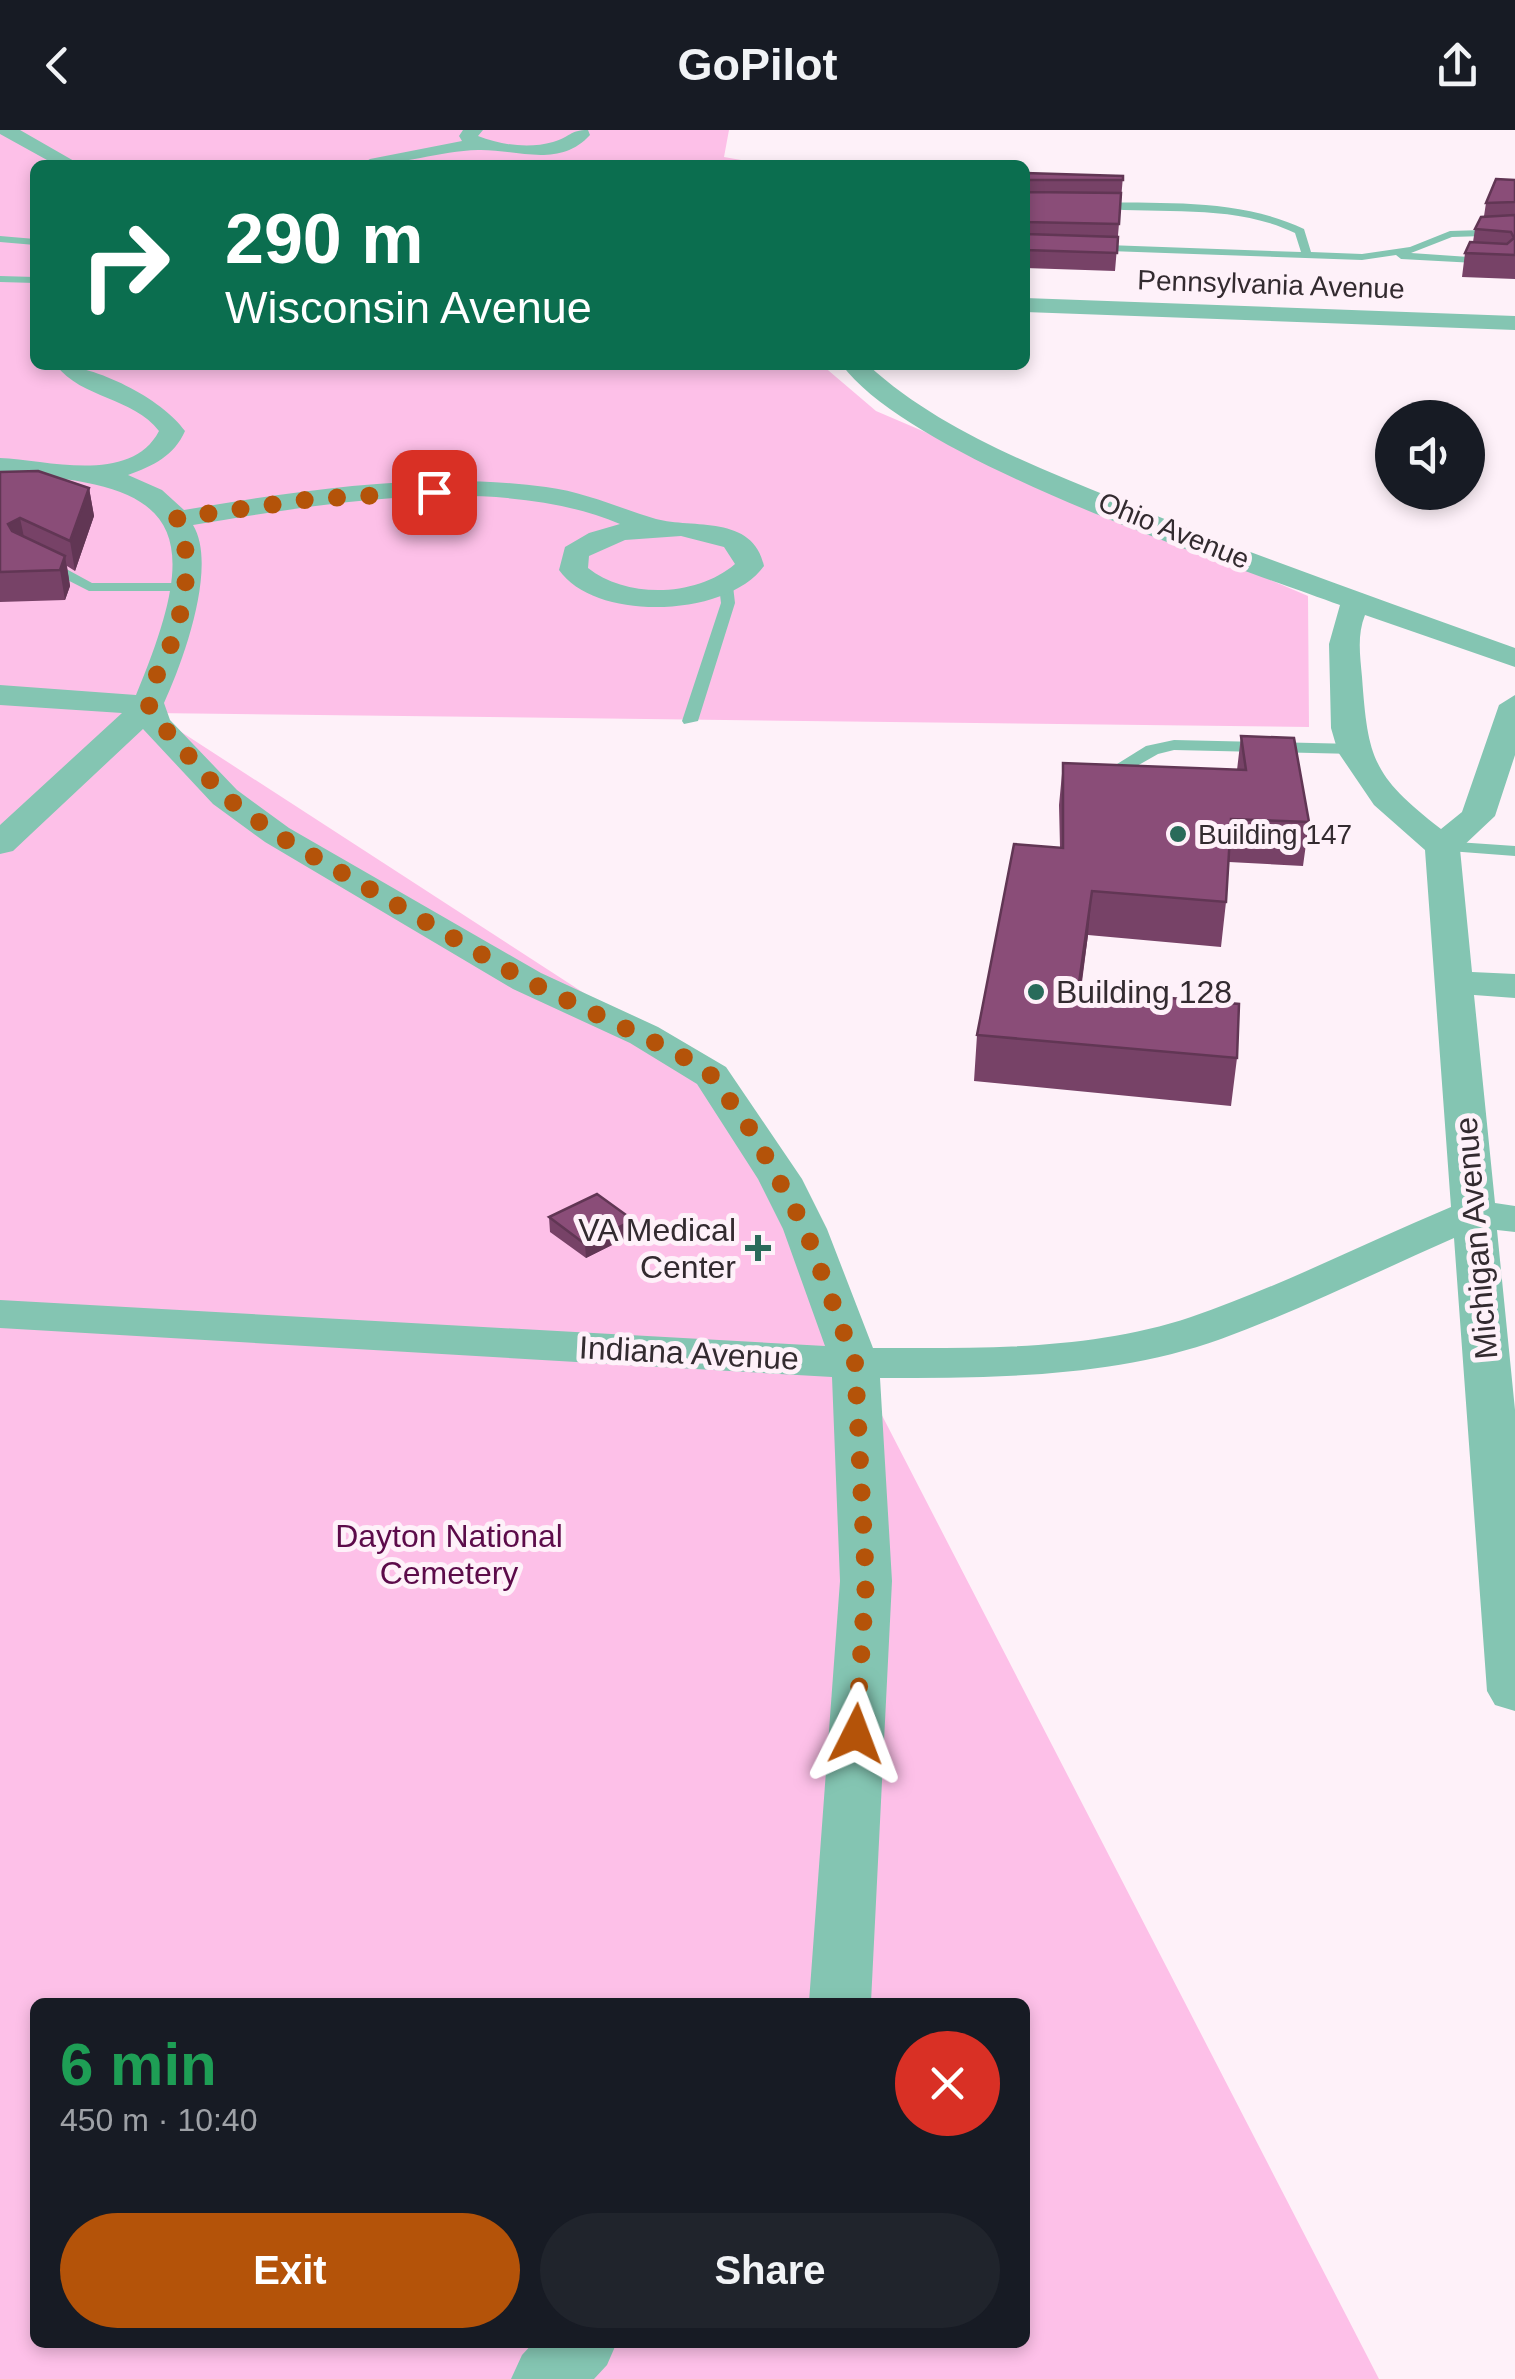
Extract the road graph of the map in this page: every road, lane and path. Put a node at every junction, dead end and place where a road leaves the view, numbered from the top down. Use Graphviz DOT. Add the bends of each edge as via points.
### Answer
graph roads {
  1 [pos="6,130"];
  2 [pos="579,130"];
  3 [pos="476,137"];
  4 [pos="62,160"];
  5 [pos="389,160"];
  6 [pos="1227,196"];
  7 [pos="1515,232"];
  8 [pos="0,239"];
  9 [pos="30,242"];
  10 [pos="1030,246"];
  11 [pos="1307,254"];
  12 [pos="1392,255"];
  13 [pos="1503,261"];
  14 [pos="0,279"];
  15 [pos="30,280"];
  16 [pos="1030,305"];
  17 [pos="1515,323"];
  18 [pos="74,370"];
  19 [pos="858,370"];
  20 [pos="0,466"];
  21 [pos="103,476"];
  22 [pos="177,518"];
  23 [pos="654,528"];
  24 [pos="24,554"];
  25 [pos="726,586"];
  26 [pos="183,587"];
  27 [pos="1359,601"];
  28 [pos="1515,658"];
  29 [pos="0,695"];
  30 [pos="1515,704"];
  31 [pos="148,705"];
  32 [pos="690,721"];
  33 [pos="1354,749"];
  34 [pos="1078,791"];
  35 [pos="0,843"];
  36 [pos="1442,846"];
  37 [pos="1515,851"];
  38 [pos="1454,982"];
  39 [pos="1515,986"];
  40 [pos="1494,1216"];
  41 [pos="0,1314"];
  42 [pos="855,1363"];
  43 [pos="1515,1691"];
  44 [pos="840,1998"];
  45 [pos="576,2348"];
  46 [pos="547,2379"];
  1 -- 4 [label="street"];
  2 -- 3 [label="street" via="576,140 550,147"];
  3 -- 5 [label="street"];
  6 -- 11 [label="lane" via="1081,202 1256,214 1300,231"];
  7 -- 12 [label="lane" via="1450,234"];
  8 -- 9 [label="lane"];
  10 -- 11 [label="lane"];
  11 -- 12 [label="lane"];
  12 -- 13 [label="lane"];
  14 -- 15 [label="lane"];
  16 -- 17 [label="street, Pennsylvania Avenue"];
  18 -- 21 [label="street" via="159,413 172,430 155,452"];
  19 -- 27 [label="street, Ohio Avenue" via="904,410 1004,460"];
  20 -- 21 [label="street"];
  21 -- 22 [label="street" via="154,498"];
  22 -- 23 [label="street" via="312,499 454,492 595,504"];
  22 -- 26 [label="street" via="185,536"];
  23 -- 25 [label="street" via="706,532 742,546 750,566"];
  23 -- 25 [label="street" via="584,546 570,562 572,570 591,585 627,595 671,597"];
  24 -- 26 [label="lane" via="89,587"];
  25 -- 32 [label="lane" via="728,603"];
  26 -- 31 [label="street" via="172,642"];
  27 -- 28 [label="street, Ohio Avenue"];
  27 -- 33 [label="street" via="1342,634"];
  29 -- 31 [label="street"];
  30 -- 36 [label="street" via="1478,816"];
  31 -- 35 [label="street"];
  31 -- 42 [label="street" via="155,723 224,796 277,835 527,981 644,1035 712,1076 753,1133 805,1228"];
  33 -- 34 [label="lane" via="1174,745"];
  33 -- 36 [label="street" via="1405,818"];
  36 -- 37 [label="lane"];
  36 -- 38 [label="street, Michigan Avenue"];
  38 -- 39 [label="street"];
  38 -- 40 [label="street, Michigan Avenue"];
  40 -- 42 [label="street, Indiana Avenue" via="1377,1252 1248,1313 1154,1342 1006,1364"];
  40 -- 43 [label="street, Michigan Avenue"];
  41 -- 42 [label="street, Indiana Avenue"];
  42 -- 44 [label="street" via="866,1581"];
  45 -- 46 [label="street"];
}
